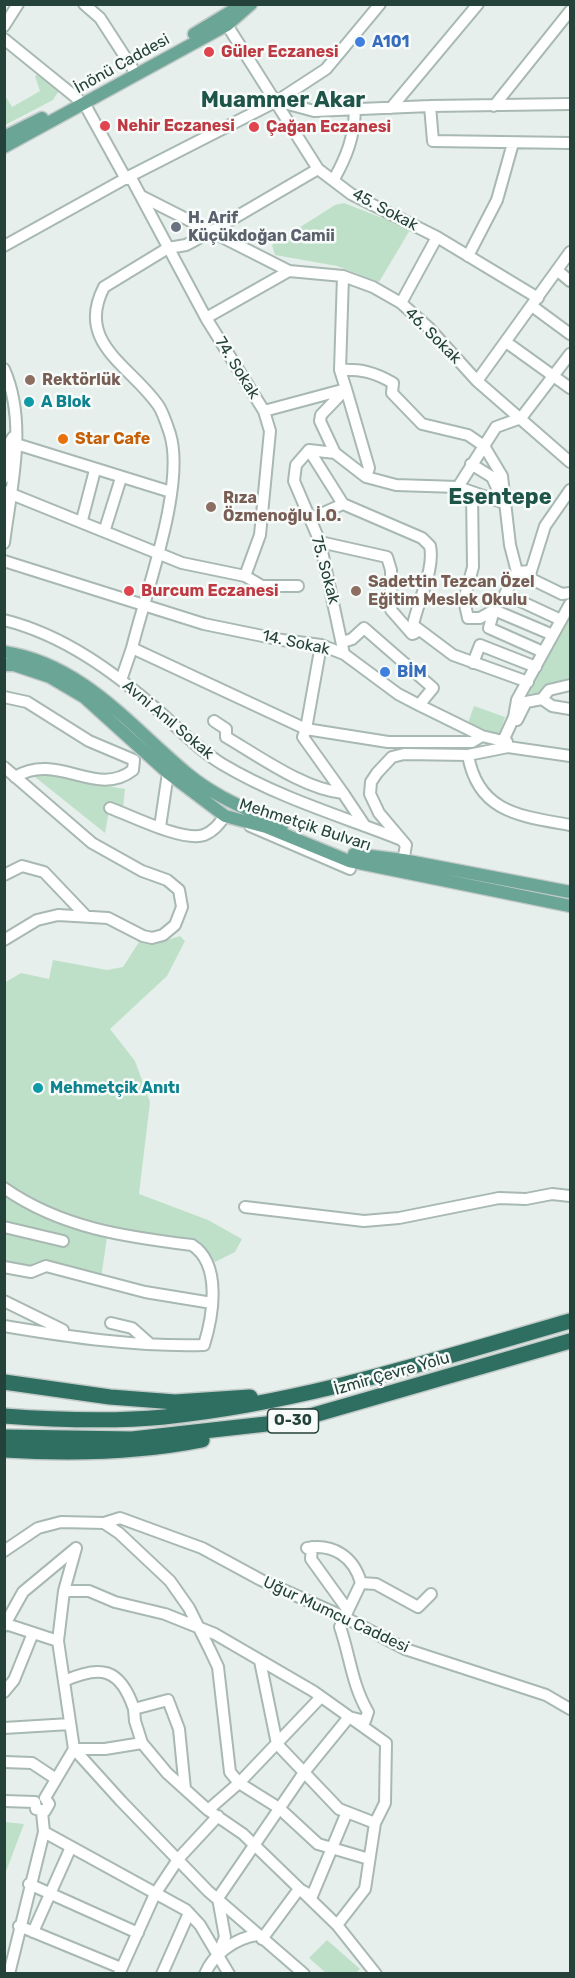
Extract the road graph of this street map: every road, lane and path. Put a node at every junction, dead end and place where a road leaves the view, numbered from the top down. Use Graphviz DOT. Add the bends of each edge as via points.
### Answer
graph roads {
  1 [pos="18,4"];
  2 [pos="84,4"];
  3 [pos="240,4"];
  4 [pos="251,4"];
  5 [pos="380,4"];
  6 [pos="478,4"];
  7 [pos="570,11"];
  8 [pos="227,14"];
  9 [pos="4,26"];
  10 [pos="4,39"];
  11 [pos="133,69"];
  12 [pos="81,101"];
  13 [pos="277,101"];
  14 [pos="570,104"];
  15 [pos="430,105"];
  16 [pos="494,106"];
  17 [pos="391,108"];
  18 [pos="355,110"];
  19 [pos="4,137"];
  20 [pos="513,143"];
  21 [pos="570,143"];
  22 [pos="4,147"];
  23 [pos="318,169"];
  24 [pos="128,178"];
  25 [pos="334,179"];
  26 [pos="141,196"];
  27 [pos="212,231"];
  28 [pos="437,237"];
  29 [pos="4,246"];
  30 [pos="168,248"];
  31 [pos="570,252"];
  32 [pos="468,256"];
  33 [pos="290,271"];
  34 [pos="558,272"];
  35 [pos="343,276"];
  36 [pos="570,281"];
  37 [pos="535,302"];
  38 [pos="401,303"];
  39 [pos="206,318"];
  40 [pos="570,334"];
  41 [pos="506,342"];
  42 [pos="570,354"];
  43 [pos="4,369"];
  44 [pos="339,370"];
  45 [pos="554,376"];
  46 [pos="477,381"];
  47 [pos="570,388"];
  48 [pos="346,389"];
  49 [pos="9,411"];
  50 [pos="264,411"];
  51 [pos="521,418"];
  52 [pos="14,440"];
  53 [pos="484,446"];
  54 [pos="309,450"];
  55 [pos="335,453"];
  56 [pos="570,462"];
  57 [pos="471,464"];
  58 [pos="95,470"];
  59 [pos="366,477"];
  60 [pos="4,478"];
  61 [pos="121,478"];
  62 [pos="458,487"];
  63 [pos="570,490"];
  64 [pos="8,491"];
  65 [pos="171,492"];
  66 [pos="472,492"];
  67 [pos="504,503"];
  68 [pos="344,504"];
  69 [pos="310,519"];
  70 [pos="82,520"];
  71 [pos="105,530"];
  72 [pos="320,542"];
  73 [pos="4,543"];
  74 [pos="157,551"];
  75 [pos="4,561"];
  76 [pos="517,572"];
  77 [pos="245,576"];
  78 [pos="298,586"];
  79 [pos="570,593"];
  80 [pos="570,604"];
  81 [pos="142,605"];
  82 [pos="494,610"];
  83 [pos="4,620"];
  84 [pos="561,620"];
  85 [pos="420,631"];
  86 [pos="553,635"];
  87 [pos="343,642"];
  88 [pos="321,645"];
  89 [pos="132,648"];
  90 [pos="543,652"];
  91 [pos="344,654"];
  92 [pos="6,656"];
  93 [pos="473,663"];
  94 [pos="536,667"];
  95 [pos="121,680"];
  96 [pos="528,682"];
  97 [pos="570,685"];
  98 [pos="4,697"];
  99 [pos="542,699"];
  100 [pos="419,705"];
  101 [pos="570,709"];
  102 [pos="214,721"];
  103 [pos="306,729"];
  104 [pos="482,736"];
  105 [pos="506,743"];
  106 [pos="468,754"];
  107 [pos="570,756"];
  108 [pos="4,767"];
  109 [pos="168,773"];
  110 [pos="15,777"];
  111 [pos="343,793"];
  112 [pos="110,808"];
  113 [pos="225,816"];
  114 [pos="570,825"];
  115 [pos="366,826"];
  116 [pos="160,827"];
  117 [pos="402,840"];
  118 [pos="350,857"];
  119 [pos="403,865"];
  120 [pos="4,875"];
  121 [pos="570,891"];
  122 [pos="570,906"];
  123 [pos="85,915"];
  124 [pos="4,939"];
  125 [pos="4,1188"];
  126 [pos="570,1189"];
  127 [pos="570,1196"];
  128 [pos="517,1198"];
  129 [pos="245,1207"];
  130 [pos="4,1227"];
  131 [pos="63,1241"];
  132 [pos="4,1266"];
  133 [pos="4,1301"];
  134 [pos="212,1303"];
  135 [pos="570,1321"];
  136 [pos="111,1323"];
  137 [pos="4,1326"];
  138 [pos="73,1335"];
  139 [pos="570,1341"];
  140 [pos="150,1344"];
  141 [pos="4,1382"];
  142 [pos="295,1395"];
  143 [pos="4,1416"];
  144 [pos="293,1421"];
  145 [pos="4,1437"];
  146 [pos="4,1450"];
  147 [pos="104,1523"];
  148 [pos="4,1551"];
  149 [pos="361,1582"];
  150 [pos="64,1591"];
  151 [pos="431,1594"];
  152 [pos="346,1613"];
  153 [pos="5,1625"];
  154 [pos="197,1628"];
  155 [pos="33,1633"];
  156 [pos="58,1641"];
  157 [pos="260,1661"];
  158 [pos="64,1681"];
  159 [pos="4,1692"];
  160 [pos="321,1697"];
  161 [pos="134,1709"];
  162 [pos="570,1709"];
  163 [pos="349,1717"];
  164 [pos="70,1724"];
  165 [pos="4,1728"];
  166 [pos="142,1743"];
  167 [pos="278,1744"];
  168 [pos="74,1749"];
  169 [pos="4,1762"];
  170 [pos="305,1771"];
  171 [pos="57,1779"];
  172 [pos="239,1783"];
  173 [pos="185,1789"];
  174 [pos="40,1800"];
  175 [pos="4,1802"];
  176 [pos="279,1808"];
  177 [pos="347,1812"];
  178 [pos="213,1813"];
  179 [pos="375,1823"];
  180 [pos="44,1832"];
  181 [pos="255,1846"];
  182 [pos="71,1847"];
  183 [pos="332,1848"];
  184 [pos="179,1858"];
  185 [pos="369,1859"];
  186 [pos="29,1884"];
  187 [pos="299,1889"];
  188 [pos="49,1894"];
  189 [pos="155,1894"];
  190 [pos="218,1899"];
  191 [pos="189,1913"];
  192 [pos="337,1925"];
  193 [pos="19,1926"];
  194 [pos="33,1932"];
  195 [pos="138,1933"];
  196 [pos="260,1937"];
  197 [pos="218,1954"];
  198 [pos="8,1966"];
  199 [pos="120,1971"];
  200 [pos="162,1974"];
  201 [pos="205,1974"];
  202 [pos="229,1974"];
  203 [pos="304,1974"];
  204 [pos="376,1974"];
  1 -- 9 [label="street"];
  2 -- 11 [label="street" via="100,18"];
  3 -- 8 [label="main road, İnönü Caddesi"];
  4 -- 8 [label="main road, İnönü Caddesi"];
  5 -- 13 [label="street" via="326,69"];
  6 -- 17 [label="street"];
  7 -- 16 [label="street"];
  8 -- 11 [label="main road, İnönü Caddesi"];
  8 -- 12 [label="main road, İnönü Caddesi"];
  8 -- 13 [label="street, 45. Sokak"];
  10 -- 12 [label="street"];
  11 -- 12 [label="main road, İnönü Caddesi"];
  12 -- 19 [label="main road, İnönü Caddesi"];
  12 -- 22 [label="main road, İnönü Caddesi"];
  12 -- 24 [label="street, 74. Sokak"];
  13 -- 18 [label="street" via="314,111"];
  13 -- 23 [label="street, 45. Sokak"];
  13 -- 24 [label="street"];
  14 -- 16 [label="street"];
  15 -- 16 [label="street"];
  15 -- 17 [label="street"];
  15 -- 20 [label="street" via="433,141"];
  17 -- 18 [label="street"];
  18 -- 25 [label="street" via="347,156"];
  20 -- 21 [label="street"];
  20 -- 32 [label="street" via="497,200"];
  23 -- 25 [label="street, 45. Sokak"];
  23 -- 27 [label="street"];
  24 -- 26 [label="street, 74. Sokak"];
  24 -- 29 [label="street"];
  25 -- 28 [label="street, 45. Sokak" via="351,194"];
  26 -- 27 [label="street, 46. Sokak"];
  26 -- 30 [label="street, 74. Sokak"];
  27 -- 30 [label="street" via="186,245"];
  27 -- 33 [label="street, 46. Sokak"];
  28 -- 32 [label="street, 45. Sokak"];
  28 -- 38 [label="street"];
  30 -- 39 [label="street, 74. Sokak"];
  30 -- 65 [label="street" via="104,287 95,319 106,349 159,406 171,436"];
  31 -- 34 [label="street"];
  32 -- 37 [label="street, 45. Sokak"];
  33 -- 35 [label="street, 46. Sokak"];
  33 -- 39 [label="street"];
  34 -- 36 [label="street"];
  34 -- 37 [label="street"];
  35 -- 38 [label="street, 46. Sokak"];
  35 -- 44 [label="street"];
  37 -- 40 [label="street, 45. Sokak"];
  37 -- 41 [label="street"];
  38 -- 46 [label="street, 46. Sokak"];
  39 -- 50 [label="street, 74. Sokak"];
  41 -- 45 [label="street"];
  41 -- 46 [label="street"];
  42 -- 45 [label="street"];
  43 -- 49 [label="street"];
  44 -- 48 [label="street"];
  44 -- 53 [label="street" via="364,369 378,374 393,383 392,393 422,424 468,435"];
  45 -- 47 [label="street"];
  45 -- 51 [label="street"];
  46 -- 51 [label="street, 46. Sokak"];
  48 -- 50 [label="street"];
  48 -- 55 [label="street" via="321,415 320,421"];
  48 -- 59 [label="street" via="369,468"];
  49 -- 52 [label="street"];
  50 -- 77 [label="street, 74. Sokak" via="270,431 260,535"];
  51 -- 53 [label="street" via="496,427"];
  51 -- 56 [label="street, 46. Sokak"];
  52 -- 58 [label="street"];
  52 -- 60 [label="street"];
  52 -- 64 [label="street"];
  53 -- 57 [label="street"];
  53 -- 67 [label="street" via="502,476"];
  54 -- 55 [label="street"];
  54 -- 68 [label="street"];
  54 -- 69 [label="street, 75. Sokak" via="296,465 294,481"];
  55 -- 59 [label="street"];
  57 -- 62 [label="street"];
  57 -- 67 [label="street" via="492,477"];
  58 -- 61 [label="street"];
  58 -- 70 [label="street"];
  59 -- 62 [label="street" via="396,485"];
  61 -- 65 [label="street"];
  61 -- 71 [label="street"];
  62 -- 66 [label="street"];
  63 -- 76 [label="street" via="545,526 531,571"];
  64 -- 70 [label="street"];
  64 -- 73 [label="street"];
  65 -- 74 [label="street"];
  66 -- 67 [label="street"];
  66 -- 82 [label="street" via="473,567 464,600 468,618 480,618"];
  67 -- 76 [label="street"];
  68 -- 69 [label="street"];
  68 -- 85 [label="street" via="422,538 430,546 431,564 413,625"];
  69 -- 72 [label="street, 75. Sokak"];
  70 -- 71 [label="street"];
  71 -- 74 [label="street"];
  72 -- 85 [label="street" via="387,557 392,613 412,634"];
  72 -- 87 [label="street, 75. Sokak"];
  74 -- 77 [label="street" via="182,563"];
  74 -- 81 [label="street"];
  75 -- 81 [label="street, 14. Sokak"];
  76 -- 79 [label="street" via="562,594"];
  76 -- 84 [label="street" via="505,594"];
  77 -- 78 [label="street" via="262,585"];
  80 -- 84 [label="street"];
  81 -- 88 [label="street, 14. Sokak" via="204,624"];
  81 -- 89 [label="street"];
  82 -- 86 [label="street"];
  82 -- 90 [label="street" via="489,628"];
  83 -- 95 [label="street, Avni Anıl Sokak" via="58,638"];
  84 -- 86 [label="street"];
  85 -- 93 [label="street" via="453,655"];
  86 -- 90 [label="street"];
  87 -- 91 [label="street, 75. Sokak"];
  87 -- 100 [label="street" via="364,628 420,674 433,688"];
  88 -- 91 [label="street, 14. Sokak"];
  88 -- 103 [label="street"];
  89 -- 95 [label="street"];
  89 -- 103 [label="street"];
  90 -- 94 [label="street"];
  91 -- 100 [label="street, 14. Sokak"];
  92 -- 109 [label="main road, Mehmetçik Bulvarı" via="14,665 68,686"];
  92 -- 118 [label="main road, Mehmetçik Bulvarı" via="37,661 77,679 214,794"];
  93 -- 94 [label="street" via="480,645"];
  93 -- 96 [label="street"];
  94 -- 96 [label="street"];
  95 -- 115 [label="street, Avni Anıl Sokak" via="223,765 304,805"];
  96 -- 105 [label="street" via="517,700"];
  97 -- 99 [label="street" via="549,690"];
  98 -- 110 [label="street" via="27,702 89,741 134,760 133,770 123,778 95,780 42,767"];
  99 -- 101 [label="street" via="552,706"];
  99 -- 105 [label="street" via="526,702"];
  100 -- 104 [label="street, 14. Sokak"];
  102 -- 111 [label="street" via="226,729 226,737 254,753 324,791"];
  103 -- 104 [label="street" via="388,742 472,742"];
  103 -- 111 [label="street" via="303,737"];
  104 -- 105 [label="street, 14. Sokak"];
  105 -- 106 [label="street"];
  105 -- 107 [label="street, 14. Sokak"];
  106 -- 114 [label="street" via="472,775 485,795 504,809"];
  106 -- 117 [label="street" via="404,754 384,762 371,782 370,794"];
  108 -- 110 [label="street"];
  109 -- 113 [label="main road, Mehmetçik Bulvarı"];
  109 -- 116 [label="street"];
  110 -- 123 [label="street" via="92,843 167,880 179,890 182,907 175,925 152,938 108,918"];
  111 -- 115 [label="street"];
  112 -- 116 [label="street"];
  113 -- 116 [label="street" via="214,830 202,836 185,836"];
  113 -- 118 [label="main road, Mehmetçik Bulvarı"];
  115 -- 117 [label="street, Avni Anıl Sokak"];
  117 -- 119 [label="street" via="406,845"];
  118 -- 119 [label="main road, Mehmetçik Bulvarı"];
  119 -- 121 [label="main road, Mehmetçik Bulvarı"];
  119 -- 122 [label="main road, Mehmetçik Bulvarı"];
  120 -- 123 [label="street" via="22,866 44,872"];
  123 -- 124 [label="street" via="48,917"];
  125 -- 134 [label="street" via="56,1216 90,1228 118,1236 192,1245 209,1263"];
  126 -- 128 [label="street" via="546,1187 526,1191"];
  127 -- 128 [label="street"];
  128 -- 129 [label="street" via="364,1221"];
  130 -- 131 [label="street"];
  132 -- 134 [label="street" via="31,1272 46,1266 145,1292"];
  133 -- 138 [label="street"];
  134 -- 140 [label="street" via="204,1345"];
  135 -- 142 [label="highway, İzmir Çevre Yolu / O-30" via="359,1382"];
  136 -- 140 [label="street" via="132,1328"];
  137 -- 138 [label="street"];
  138 -- 140 [label="street"];
  139 -- 144 [label="highway, İzmir Çevre Yolu / O-30"];
  141 -- 142 [label="highway" via="175,1402"];
  142 -- 143 [label="highway, İzmir Çevre Yolu / O-30" via="225,1410 162,1417 114,1420"];
  144 -- 145 [label="highway, İzmir Çevre Yolu / O-30" via="132,1439"];
  144 -- 146 [label="highway" via="182,1444 73,1453"];
  147 -- 148 [label="street, Uğur Mumcu Caddesi" via="62,1522 38,1528"];
  147 -- 152 [label="street, Uğur Mumcu Caddesi" via="120,1518 191,1544 261,1580"];
  147 -- 154 [label="street" via="170,1581 189,1608"];
  149 -- 151 [label="street" via="376,1584 418,1607"];
  149 -- 152 [label="street"];
  149 -- 152 [label="street" via="353,1564 344,1556 331,1548 310,1548 311,1559"];
  150 -- 153 [label="street" via="76,1548 23,1592"];
  150 -- 154 [label="street" via="89,1591"];
  150 -- 156 [label="street"];
  152 -- 162 [label="street, Uğur Mumcu Caddesi" via="405,1649 546,1695"];
  152 -- 163 [label="street" via="340,1627 350,1655 356,1692 368,1712 365,1721"];
  153 -- 155 [label="street"];
  154 -- 157 [label="street" via="215,1634"];
  154 -- 172 [label="street" via="218,1667 230,1772"];
  155 -- 156 [label="street"];
  155 -- 159 [label="street" via="14,1680"];
  156 -- 158 [label="street"];
  157 -- 160 [label="street"];
  157 -- 167 [label="street"];
  158 -- 161 [label="street" via="88,1670 104,1670 123,1686"];
  158 -- 164 [label="street"];
  160 -- 163 [label="street"];
  160 -- 167 [label="street"];
  161 -- 166 [label="street"];
  161 -- 173 [label="street" via="168,1700 179,1729"];
  163 -- 170 [label="street"];
  163 -- 179 [label="street" via="386,1743 385,1803"];
  164 -- 165 [label="street"];
  164 -- 168 [label="street"];
  166 -- 168 [label="street"];
  166 -- 173 [label="street"];
  167 -- 170 [label="street"];
  167 -- 172 [label="street"];
  168 -- 171 [label="street"];
  168 -- 184 [label="street"];
  169 -- 171 [label="street" via="32,1763"];
  170 -- 176 [label="street"];
  170 -- 177 [label="street" via="339,1809"];
  171 -- 174 [label="street"];
  172 -- 176 [label="street"];
  172 -- 178 [label="street"];
  173 -- 178 [label="street"];
  174 -- 175 [label="street"];
  174 -- 180 [label="street" via="36,1809 42,1812"];
  176 -- 181 [label="street"];
  176 -- 183 [label="street" via="318,1844"];
  177 -- 179 [label="street"];
  177 -- 183 [label="street"];
  178 -- 181 [label="street"];
  178 -- 184 [label="street"];
  179 -- 185 [label="street"];
  180 -- 182 [label="street"];
  180 -- 186 [label="street"];
  181 -- 187 [label="street"];
  181 -- 190 [label="street"];
  182 -- 188 [label="street"];
  182 -- 189 [label="street"];
  183 -- 185 [label="street"];
  183 -- 187 [label="street" via="312,1896"];
  184 -- 189 [label="street"];
  184 -- 190 [label="street"];
  185 -- 192 [label="street" via="365,1889"];
  186 -- 188 [label="street"];
  186 -- 193 [label="street"];
  187 -- 192 [label="street"];
  187 -- 196 [label="street"];
  188 -- 194 [label="street"];
  188 -- 195 [label="street"];
  189 -- 191 [label="street"];
  189 -- 195 [label="street"];
  190 -- 196 [label="street"];
  190 -- 197 [label="street" via="225,1937"];
  191 -- 197 [label="street"];
  191 -- 200 [label="street"];
  192 -- 204 [label="street"];
  193 -- 194 [label="street"];
  193 -- 198 [label="street"];
  194 -- 199 [label="street"];
  195 -- 199 [label="street"];
  196 -- 197 [label="street" via="248,1936"];
  196 -- 203 [label="street"];
  197 -- 201 [label="street"];
  197 -- 202 [label="street"];
}
